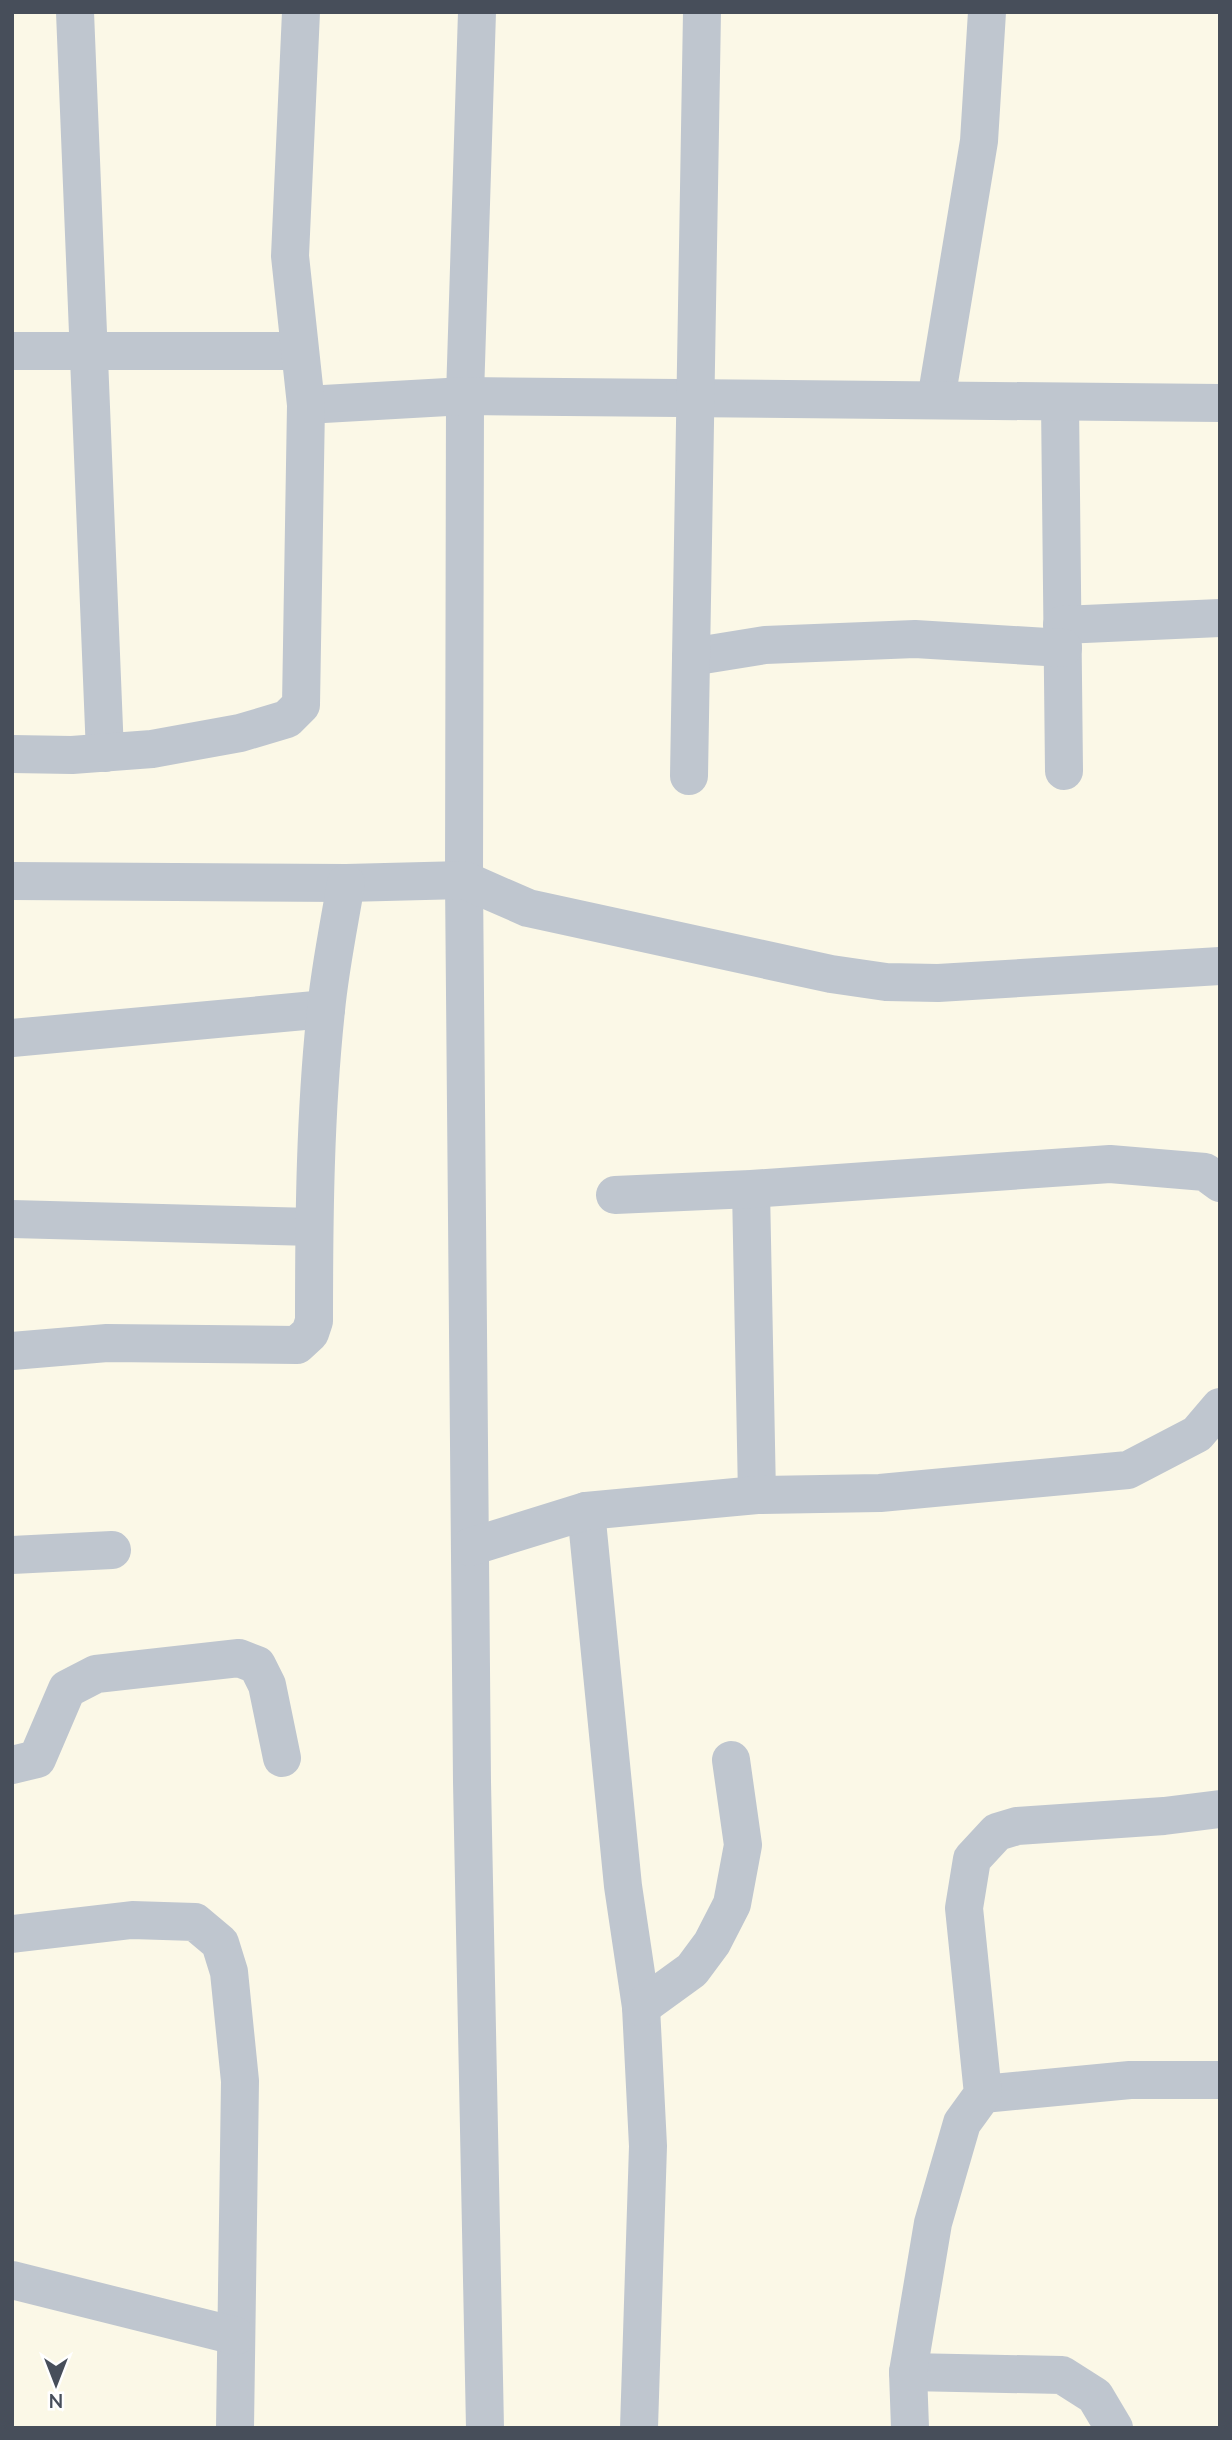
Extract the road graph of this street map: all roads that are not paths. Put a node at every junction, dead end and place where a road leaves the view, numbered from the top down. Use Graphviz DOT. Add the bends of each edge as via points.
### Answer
graph roads {
  1 [pos="75,12"];
  2 [pos="301,12"];
  3 [pos="477,12"];
  4 [pos="702,12"];
  5 [pos="987,12"];
  6 [pos="12,351"];
  7 [pos="299,351"];
  8 [pos="88,352"];
  9 [pos="466,396"];
  10 [pos="696,397"];
  11 [pos="936,400"];
  12 [pos="1060,402"];
  13 [pos="1220,403"];
  14 [pos="306,405"];
  15 [pos="1220,618"];
  16 [pos="1063,637"];
  17 [pos="691,657"];
  18 [pos="105,753"];
  19 [pos="12,754"];
  20 [pos="1064,771"];
  21 [pos="690,776"];
  22 [pos="464,880"];
  23 [pos="12,881"];
  24 [pos="346,883"];
  25 [pos="1220,966"];
  26 [pos="326,1009"];
  27 [pos="12,1038"];
  28 [pos="1220,1183"];
  29 [pos="751,1189"];
  30 [pos="615,1195"];
  31 [pos="12,1219"];
  32 [pos="314,1227"];
  33 [pos="12,1351"];
  34 [pos="1220,1407"];
  35 [pos="757,1495"];
  36 [pos="586,1511"];
  37 [pos="470,1547"];
  38 [pos="112,1550"];
  39 [pos="12,1555"];
  40 [pos="282,1758"];
  41 [pos="732,1759"];
  42 [pos="12,1765"];
  43 [pos="1220,1809"];
  44 [pos="12,1934"];
  45 [pos="641,2007"];
  46 [pos="1220,2080"];
  47 [pos="983,2094"];
  48 [pos="12,2280"];
  49 [pos="236,2336"];
  50 [pos="908,2372"];
  51 [pos="235,2428"];
  52 [pos="485,2428"];
  53 [pos="639,2428"];
  54 [pos="910,2428"];
  55 [pos="1114,2428"];
  1 -- 8 [label="street"];
  2 -- 7 [label="street" via="290,256"];
  3 -- 9 [label="street"];
  4 -- 10 [label="street"];
  5 -- 11 [label="street" via="979,141"];
  6 -- 8 [label="street"];
  7 -- 8 [label="street"];
  7 -- 14 [label="street"];
  8 -- 18 [label="street"];
  9 -- 10 [label="street"];
  9 -- 14 [label="street"];
  9 -- 22 [label="street"];
  10 -- 11 [label="street"];
  10 -- 17 [label="street"];
  11 -- 12 [label="street"];
  12 -- 13 [label="street"];
  12 -- 16 [label="street"];
  14 -- 18 [label="street" via="301,705 287,719 240,733"];
  15 -- 16 [label="street"];
  16 -- 17 [label="street" via="765,645"];
  16 -- 20 [label="street"];
  17 -- 21 [label="street"];
  18 -- 19 [label="street"];
  22 -- 24 [label="street"];
  22 -- 25 [label="street" via="528,908 886,982 938,984"];
  22 -- 37 [label="street"];
  23 -- 24 [label="street"];
  24 -- 26 [label="street"];
  26 -- 27 [label="street"];
  26 -- 32 [label="street"];
  28 -- 29 [label="street" via="1205,1172 1110,1164"];
  29 -- 30 [label="street"];
  29 -- 35 [label="street"];
  31 -- 32 [label="street"];
  32 -- 33 [label="street" via="314,1321 310,1333 297,1345 107,1343"];
  34 -- 35 [label="street" via="1197,1434 1128,1470 880,1493"];
  35 -- 36 [label="street"];
  36 -- 37 [label="street"];
  36 -- 45 [label="street" via="623,1886"];
  37 -- 52 [label="street"];
  38 -- 39 [label="street"];
  40 -- 42 [label="street" via="267,1685 257,1665 239,1658 96,1674 67,1689 37,1759"];
  41 -- 45 [label="street" via="743,1845 732,1904 692,1970"];
  43 -- 47 [label="street" via="1017,1826 997,1832 972,1859 964,1908"];
  44 -- 49 [label="street" via="132,1920 195,1922 220,1943 229,1972 240,2081"];
  45 -- 53 [label="street" via="648,2146"];
  46 -- 47 [label="street" via="1129,2080"];
  47 -- 50 [label="street" via="962,2123 933,2223"];
  48 -- 49 [label="street"];
  49 -- 51 [label="street"];
  50 -- 54 [label="street"];
  50 -- 55 [label="street" via="1062,2375 1095,2396"];
}
